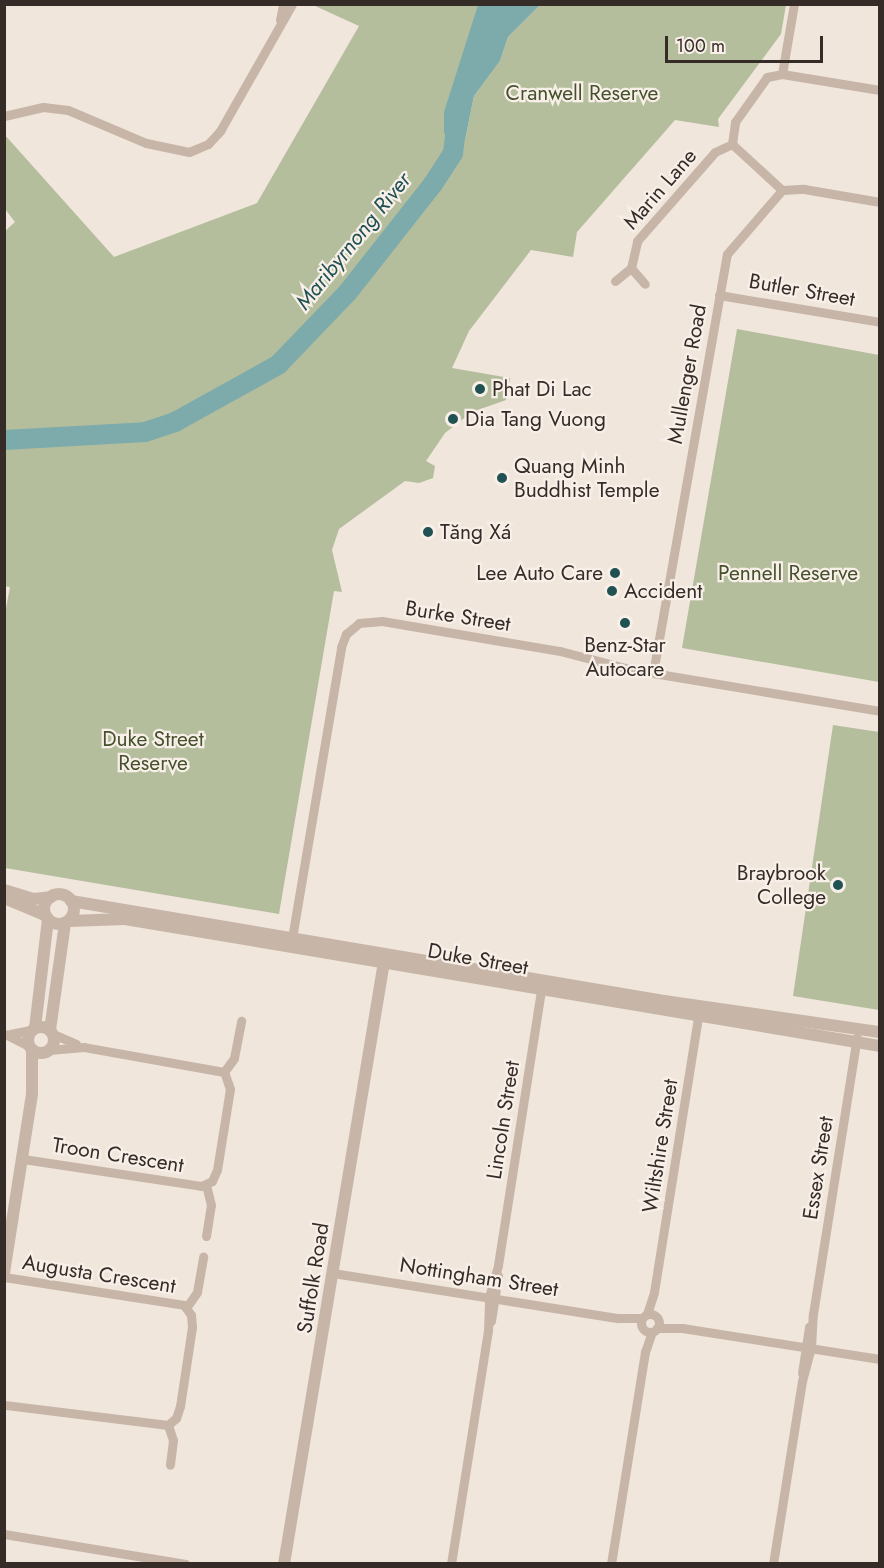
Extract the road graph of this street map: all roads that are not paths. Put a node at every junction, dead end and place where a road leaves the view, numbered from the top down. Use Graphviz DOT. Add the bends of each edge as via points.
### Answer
graph roads {
  1 [pos="283,4"];
  2 [pos="794,4"];
  3 [pos="292,5"];
  4 [pos="275,34"];
  5 [pos="782,74"];
  6 [pos="879,90"];
  7 [pos="4,116"];
  8 [pos="732,144"];
  9 [pos="782,190"];
  10 [pos="879,202"];
  11 [pos="631,268"];
  12 [pos="615,281"];
  13 [pos="645,284"];
  14 [pos="719,294"];
  15 [pos="879,322"];
  16 [pos="653,673"];
  17 [pos="879,711"];
  18 [pos="4,890"];
  19 [pos="51,897"];
  20 [pos="4,898"];
  21 [pos="71,900"];
  22 [pos="46,917"];
  23 [pos="67,922"];
  24 [pos="291,942"];
  25 [pos="383,959"];
  26 [pos="542,985"];
  27 [pos="699,1011"];
  28 [pos="241,1021"];
  29 [pos="33,1029"];
  30 [pos="858,1029"];
  31 [pos="51,1032"];
  32 [pos="879,1032"];
  33 [pos="5,1034"];
  34 [pos="856,1042"];
  35 [pos="879,1046"];
  36 [pos="84,1047"];
  37 [pos="39,1049"];
  38 [pos="224,1072"];
  39 [pos="23,1159"];
  40 [pos="206,1185"];
  41 [pos="206,1236"];
  42 [pos="203,1257"];
  43 [pos="333,1273"];
  44 [pos="4,1275"];
  45 [pos="493,1298"];
  46 [pos="186,1308"];
  47 [pos="650,1323"];
  48 [pos="807,1348"];
  49 [pos="879,1359"];
  50 [pos="4,1398"];
  51 [pos="4,1405"];
  52 [pos="22,1405"];
  53 [pos="168,1425"];
  54 [pos="170,1465"];
  55 [pos="4,1535"];
  56 [pos="290,1557"];
  57 [pos="125,1559"];
  58 [pos="186,1563"];
  59 [pos="284,1563"];
  60 [pos="451,1563"];
  61 [pos="612,1563"];
  62 [pos="773,1563"];
  1 -- 4 [label="street"];
  2 -- 5 [label="street"];
  3 -- 4 [label="street"];
  4 -- 7 [label="street" via="220,131 208,144 189,152 146,143 68,110 24,109"];
  5 -- 6 [label="street"];
  5 -- 8 [label="street" via="767,77 755,93 735,122"];
  8 -- 9 [label="street"];
  8 -- 11 [label="street, Marin Lane" via="715,152 638,241"];
  9 -- 10 [label="street" via="804,189"];
  9 -- 14 [label="street, Mullenger Road" via="732,244"];
  11 -- 12 [label="street"];
  11 -- 13 [label="street"];
  14 -- 15 [label="street, Butler Street"];
  14 -- 16 [label="street, Mullenger Road"];
  16 -- 17 [label="street, Burke Street"];
  16 -- 24 [label="street, Burke Street" via="561,651 382,621 354,626 342,647"];
  18 -- 19 [label="street" via="33,899"];
  19 -- 21 [label="street" via="61,894"];
  19 -- 22 [label="street" via="45,905"];
  20 -- 22 [label="street"];
  21 -- 23 [label="street" via="74,912"];
  21 -- 24 [label="street, Duke Street"];
  22 -- 23 [label="street"];
  22 -- 29 [label="street"];
  23 -- 24 [label="street, Duke Street" via="124,920"];
  23 -- 31 [label="street"];
  24 -- 25 [label="street, Duke Street"];
  25 -- 26 [label="street, Duke Street"];
  25 -- 43 [label="street, Suffolk Road"];
  26 -- 27 [label="street, Duke Street"];
  26 -- 45 [label="street, Lincoln Street"];
  27 -- 30 [label="street, Duke Street"];
  27 -- 34 [label="street, Duke Street"];
  27 -- 47 [label="street, Wiltshire Street"];
  28 -- 38 [label="street" via="234,1058"];
  29 -- 31 [label="street"];
  29 -- 33 [label="street"];
  29 -- 37 [label="street"];
  30 -- 32 [label="street, Duke Street"];
  30 -- 34 [label="street, Essex Street"];
  31 -- 36 [label="street"];
  31 -- 37 [label="street" via="54,1042"];
  33 -- 37 [label="street"];
  34 -- 35 [label="street, Duke Street"];
  34 -- 48 [label="street, Essex Street"];
  36 -- 37 [label="street"];
  36 -- 38 [label="street"];
  37 -- 39 [label="street"];
  38 -- 40 [label="street, Troon Crescent" via="230,1089 217,1170"];
  39 -- 40 [label="street, Troon Crescent"];
  39 -- 44 [label="street"];
  40 -- 41 [label="street, Troon Crescent" via="211,1205"];
  42 -- 46 [label="street, Augusta Crescent" via="197,1292"];
  43 -- 45 [label="street, Nottingham Street"];
  43 -- 56 [label="street, Suffolk Road"];
  44 -- 46 [label="street, Augusta Crescent"];
  45 -- 47 [label="street, Nottingham Street"];
  45 -- 60 [label="street, Lincoln Street"];
  46 -- 53 [label="street, Augusta Crescent" via="192,1328 180,1406 176,1418"];
  47 -- 48 [label="street, Nottingham Street"];
  47 -- 61 [label="street, Wiltshire Street"];
  48 -- 49 [label="street, Nottingham Street"];
  48 -- 62 [label="street, Essex Street"];
  50 -- 52 [label="street"];
  51 -- 52 [label="street"];
  52 -- 53 [label="street"];
  53 -- 54 [label="street" via="173,1440"];
  55 -- 57 [label="street"];
  56 -- 59 [label="street, Suffolk Road"];
  57 -- 58 [label="street"];
}
